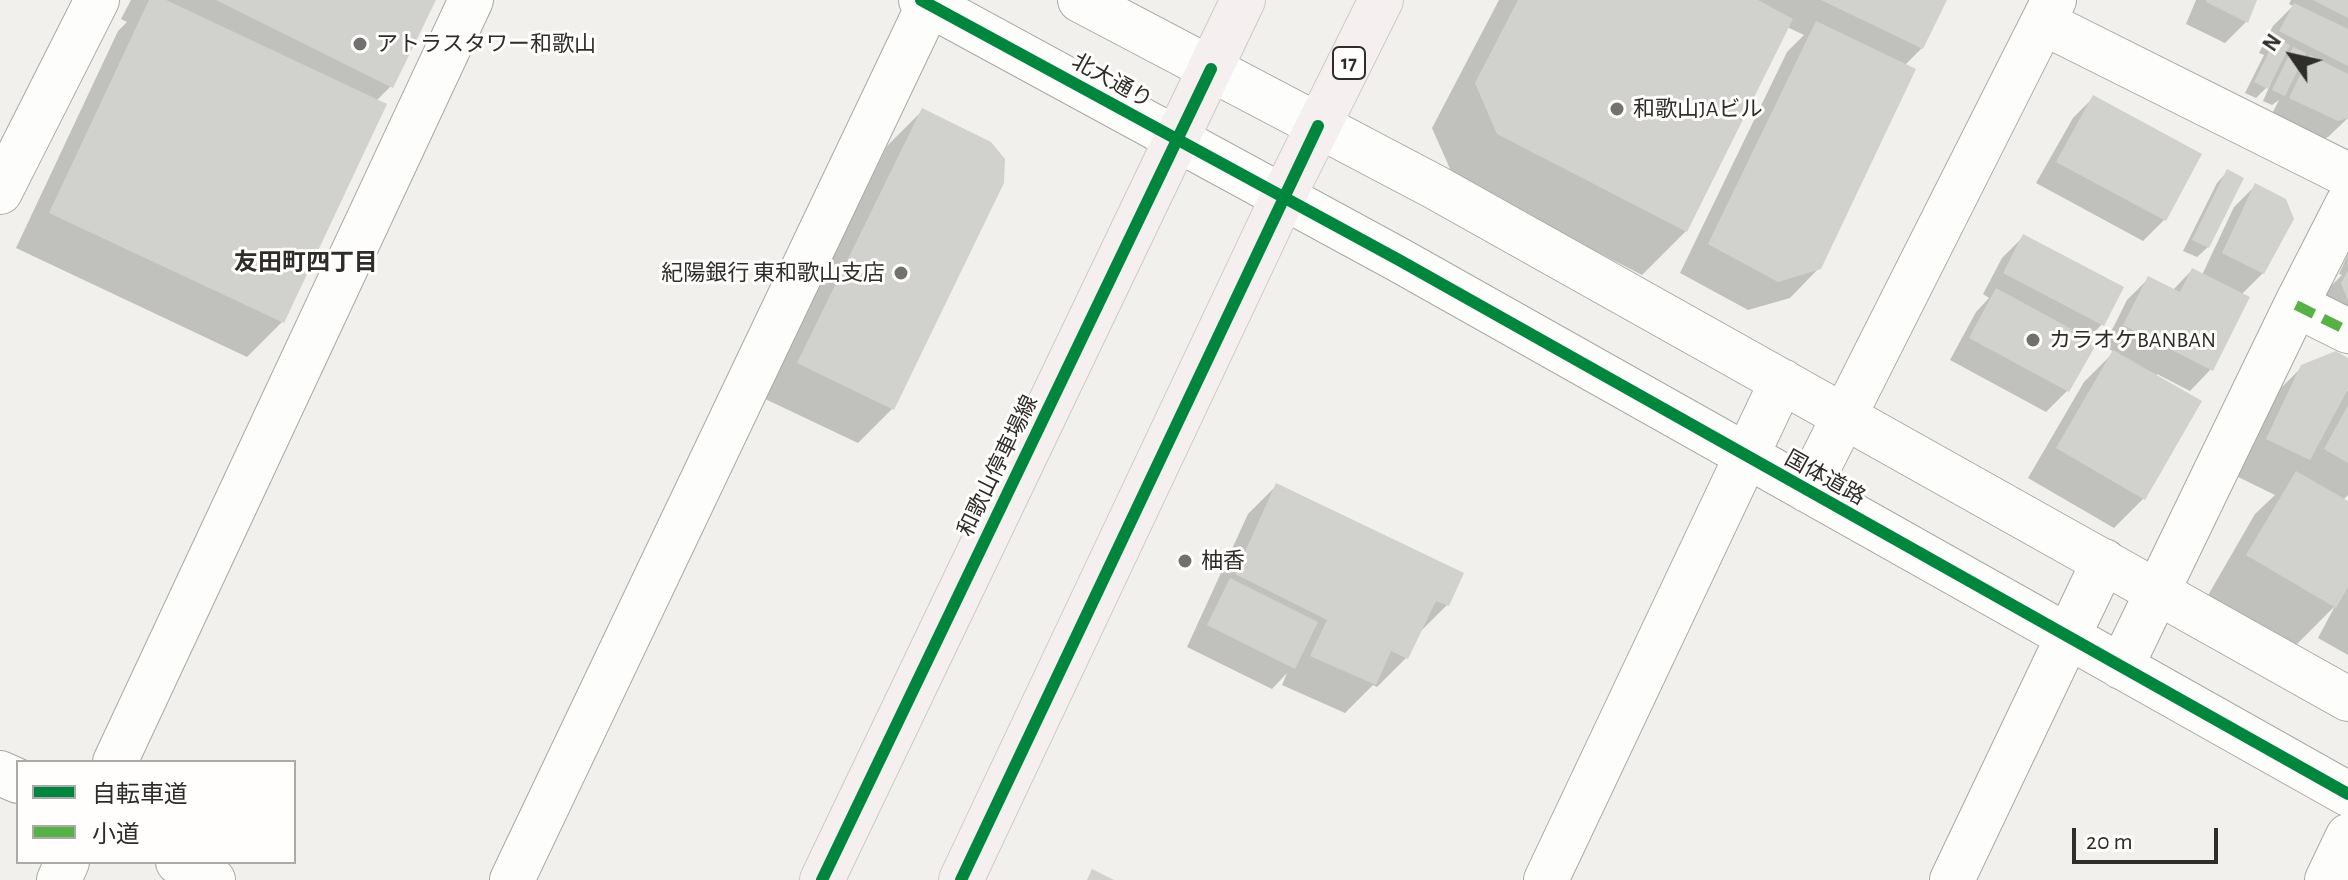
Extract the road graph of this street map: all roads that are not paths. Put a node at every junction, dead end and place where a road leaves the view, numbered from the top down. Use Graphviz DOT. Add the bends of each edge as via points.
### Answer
graph roads {
  1 [pos="97,0"];
  2 [pos="471,0"];
  3 [pos="1080,0"];
  4 [pos="1243,0"];
  5 [pos="1381,0"];
  6 [pos="925,2"];
  7 [pos="2049,12"];
  8 [pos="1211,69"];
  9 [pos="1318,126"];
  10 [pos="1177,139"];
  11 [pos="2348,175"];
  12 [pos="0,192"];
  13 [pos="1283,197"];
  14 [pos="2348,203"];
  15 [pos="2296,305"];
  16 [pos="2348,331"];
  17 [pos="1782,381"];
  18 [pos="1844,416"];
  19 [pos="1747,456"];
  20 [pos="1807,490"];
  21 [pos="2104,561"];
  22 [pos="2158,591"];
  23 [pos="2067,637"];
  24 [pos="2121,667"];
  25 [pos="2348,699"];
  26 [pos="116,760"];
  27 [pos="2348,794"];
  28 [pos="2348,836"];
  29 [pos="182,864"];
  30 [pos="213,880"];
  31 [pos="512,880"];
  32 [pos="822,880"];
  33 [pos="961,880"];
  34 [pos="1546,880"];
  35 [pos="1952,880"];
  36 [pos="2327,880"];
  1 -- 12 [label="street"];
  2 -- 26 [label="street"];
  3 -- 8 [label="street"];
  4 -- 8 [label="main road, 和歌山停車場線"];
  5 -- 9 [label="main road, 17"];
  6 -- 10 [label="street, 北大通り"];
  6 -- 31 [label="street"];
  7 -- 11 [label="street"];
  7 -- 18 [label="street"];
  8 -- 9 [label="street"];
  8 -- 10 [label="main road, 和歌山停車場線"];
  9 -- 13 [label="main road, 17"];
  9 -- 17 [label="street"];
  10 -- 13 [label="street, 北大通り"];
  10 -- 32 [label="main road, 和歌山停車場線"];
  13 -- 19 [label="street, 国体道路"];
  13 -- 33 [label="main road, 17"];
  14 -- 15 [label="street"];
  15 -- 16 [label="street"];
  15 -- 22 [label="street"];
  17 -- 18 [label="street"];
  17 -- 19 [label="street"];
  18 -- 20 [label="street"];
  18 -- 21 [label="street"];
  19 -- 20 [label="street, 国体道路"];
  19 -- 34 [label="street"];
  20 -- 23 [label="street, 国体道路"];
  21 -- 22 [label="street"];
  21 -- 23 [label="street"];
  22 -- 24 [label="street"];
  22 -- 25 [label="street"];
  23 -- 24 [label="street, 国体道路"];
  23 -- 35 [label="street"];
  24 -- 27 [label="street, 国体道路"];
  28 -- 36 [label="street"];
  29 -- 30 [label="street"];
}
